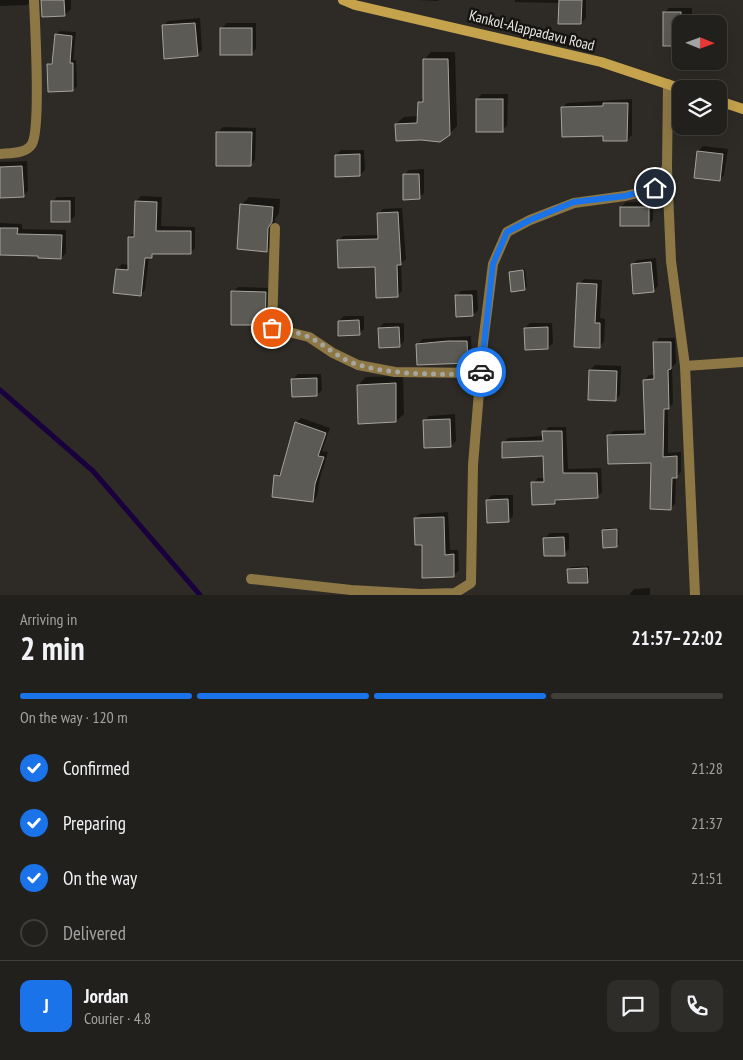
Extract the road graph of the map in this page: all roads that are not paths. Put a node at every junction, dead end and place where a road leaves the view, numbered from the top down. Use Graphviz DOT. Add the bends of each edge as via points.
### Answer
graph roads {
  1 [pos="34,0"];
  2 [pos="344,0"];
  3 [pos="668,84"];
  4 [pos="672,85"];
  5 [pos="727,104"];
  6 [pos="743,109"];
  7 [pos="0,154"];
  8 [pos="667,167"];
  9 [pos="275,228"];
  10 [pos="743,362"];
  11 [pos="685,366"];
  12 [pos="481,374"];
  13 [pos="251,579"];
  14 [pos="695,595"];
  1 -- 7 [label="street" via="36,94 32,143 26,151"];
  2 -- 3 [label="main road, Kankol-Alappadavu Road" via="601,62"];
  3 -- 4 [label="main road, Kankol-Alappadavu Road"];
  3 -- 8 [label="street"];
  5 -- 6 [label="main road"];
  8 -- 11 [label="street" via="671,261"];
  8 -- 12 [label="street" via="655,188 625,196 574,202 507,232 493,264"];
  9 -- 12 [label="street" via="272,328 309,337 358,365 395,372"];
  10 -- 11 [label="street"];
  11 -- 14 [label="street"];
  12 -- 13 [label="street" via="473,465 471,583 455,593 421,594"];
}
